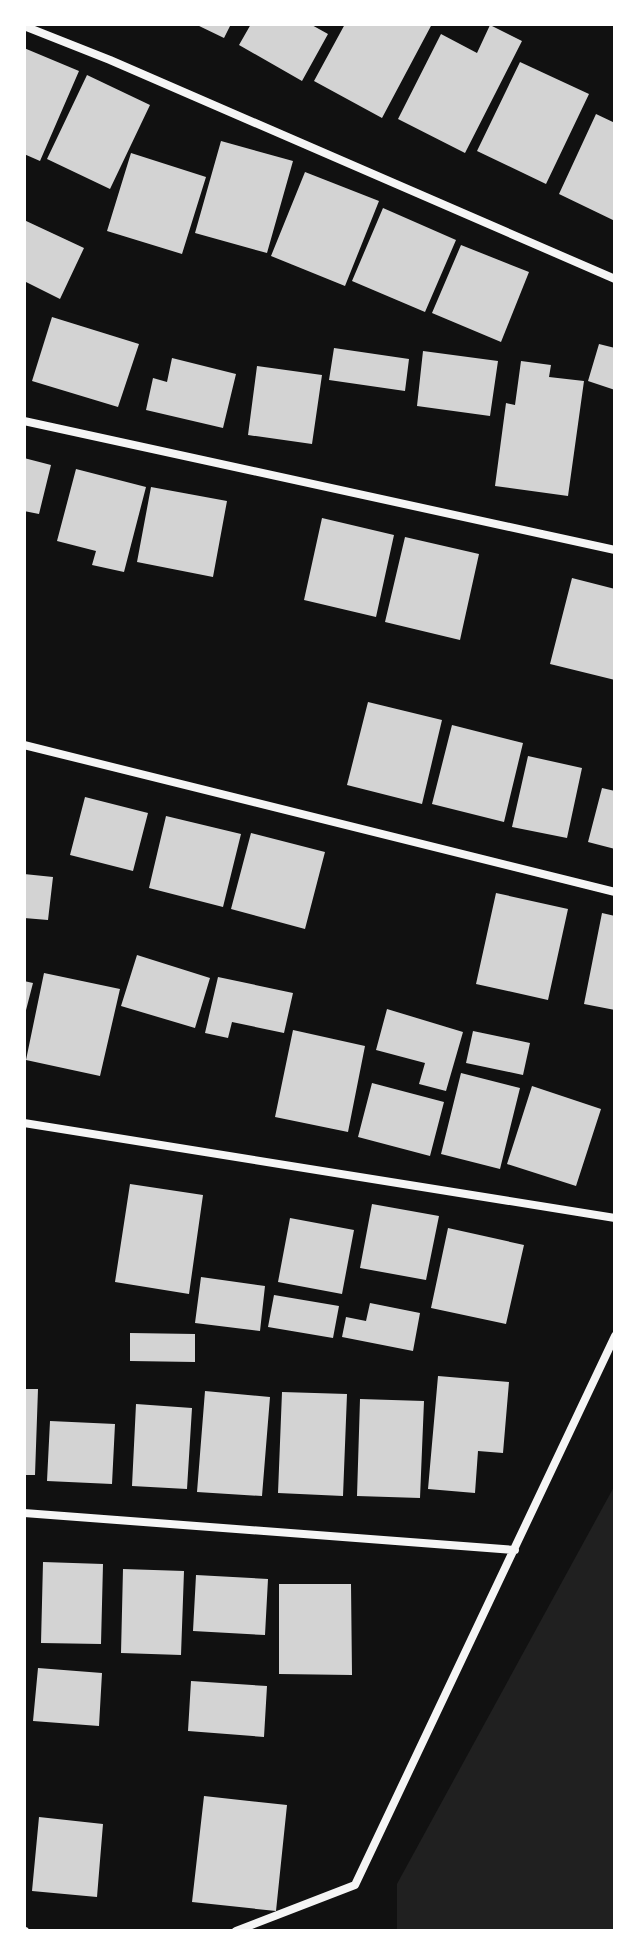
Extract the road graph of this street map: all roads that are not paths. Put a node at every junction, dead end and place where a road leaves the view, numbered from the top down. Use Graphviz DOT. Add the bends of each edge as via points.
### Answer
graph roads {
  1 [pos="24,26"];
  2 [pos="615,279"];
  3 [pos="24,421"];
  4 [pos="615,550"];
  5 [pos="24,745"];
  6 [pos="615,892"];
  7 [pos="24,1123"];
  8 [pos="615,1218"];
  9 [pos="615,1337"];
  10 [pos="24,1513"];
  11 [pos="515,1550"];
  12 [pos="236,1931"];
  1 -- 2 [label="street"];
  3 -- 4 [label="street"];
  5 -- 6 [label="street"];
  7 -- 8 [label="street"];
  9 -- 11 [label="street"];
  10 -- 11 [label="street"];
  11 -- 12 [label="street" via="355,1885"];
}
